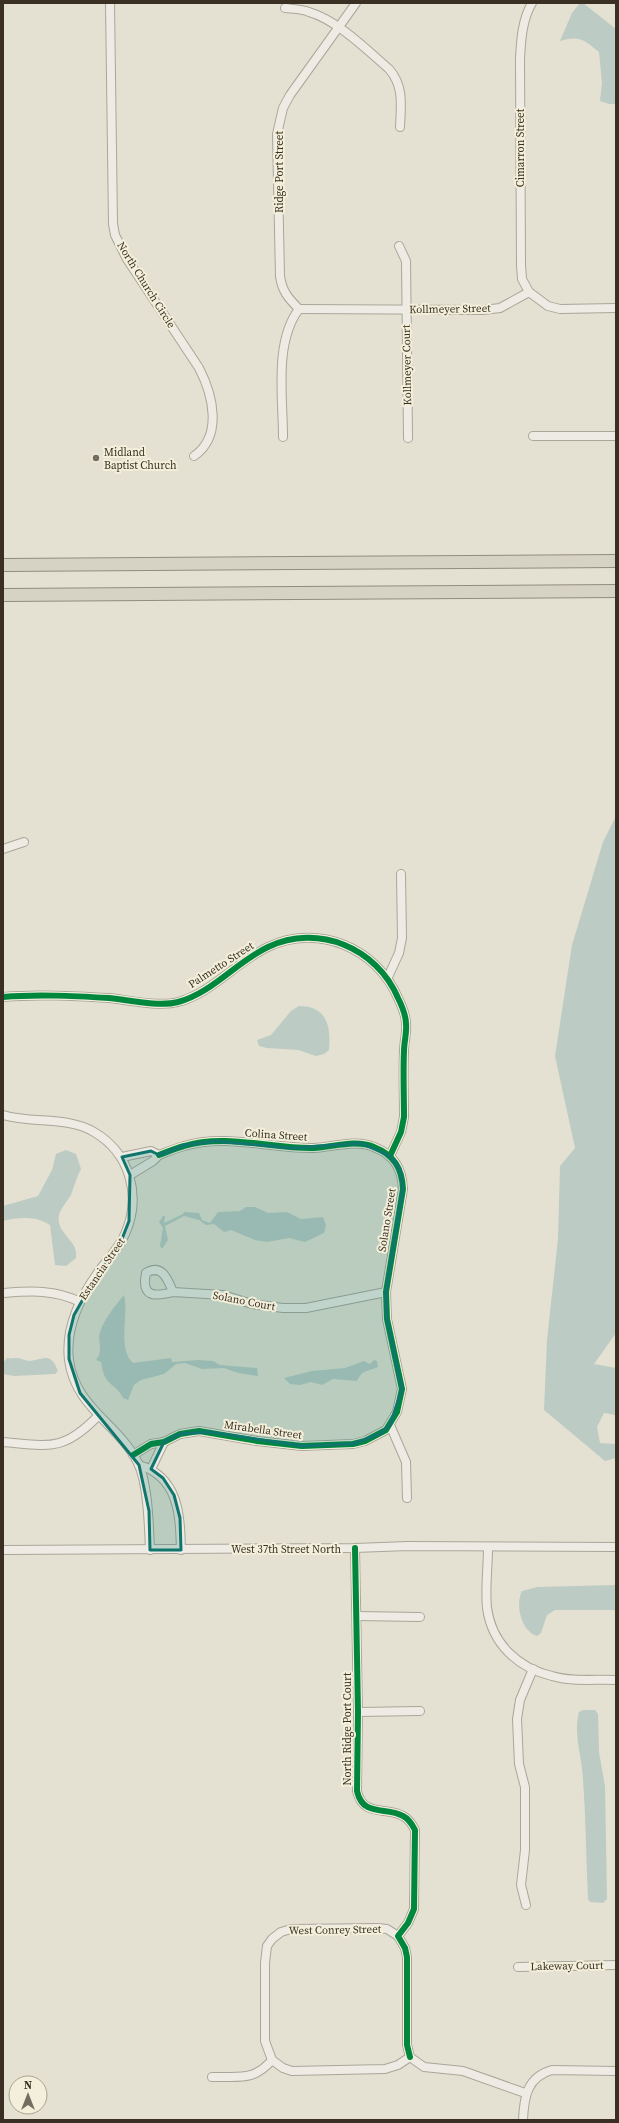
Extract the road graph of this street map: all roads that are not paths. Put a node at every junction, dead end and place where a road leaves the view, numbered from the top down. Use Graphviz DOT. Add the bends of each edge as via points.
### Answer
graph roads {
  1 [pos="110,3"];
  2 [pos="356,3"];
  3 [pos="532,3"];
  4 [pos="285,8"];
  5 [pos="338,27"];
  6 [pos="400,127"];
  7 [pos="399,246"];
  8 [pos="529,292"];
  9 [pos="616,308"];
  10 [pos="299,309"];
  11 [pos="406,310"];
  12 [pos="533,436"];
  13 [pos="616,436"];
  14 [pos="282,437"];
  15 [pos="408,438"];
  16 [pos="194,456"];
  17 [pos="616,561"];
  18 [pos="3,565"];
  19 [pos="616,591"];
  20 [pos="3,595"];
  21 [pos="24,842"];
  22 [pos="3,849"];
  23 [pos="401,874"];
  24 [pos="388,977"];
  25 [pos="3,997"];
  26 [pos="3,1115"];
  27 [pos="159,1155"];
  28 [pos="390,1156"];
  29 [pos="122,1157"];
  30 [pos="130,1175"];
  31 [pos="173,1292"];
  32 [pos="386,1292"];
  33 [pos="3,1293"];
  34 [pos="80,1302"];
  35 [pos="98,1416"];
  36 [pos="390,1425"];
  37 [pos="3,1442"];
  38 [pos="164,1442"];
  39 [pos="133,1455"];
  40 [pos="139,1465"];
  41 [pos="151,1469"];
  42 [pos="407,1498"];
  43 [pos="616,1547"];
  44 [pos="355,1548"];
  45 [pos="488,1548"];
  46 [pos="3,1550"];
  47 [pos="150,1550"];
  48 [pos="181,1550"];
  49 [pos="357,1616"];
  50 [pos="420,1617"];
  51 [pos="534,1669"];
  52 [pos="616,1680"];
  53 [pos="420,1711"];
  54 [pos="358,1712"];
  55 [pos="526,1905"];
  56 [pos="398,1936"];
  57 [pos="616,1965"];
  58 [pos="518,1967"];
  59 [pos="410,2057"];
  60 [pos="272,2060"];
  61 [pos="616,2071"];
  62 [pos="212,2077"];
  63 [pos="525,2094"];
  64 [pos="523,2120"];
  1 -- 16 [label="street, North Church Circle" via="115,235 127,259 205,380 213,412 212,429 206,446"];
  2 -- 5 [label="street, Ridge Port Street"];
  3 -- 8 [label="street, Cimarron Street" via="524,25 520,59 521,264 522,279"];
  4 -- 5 [label="street" via="310,12"];
  5 -- 6 [label="street" via="389,68 396,77 401,91"];
  5 -- 10 [label="street, Ridge Port Street" via="290,95 283,108 277,134 280,276 286,297"];
  7 -- 11 [label="street, Kollmeyer Court" via="406,261"];
  8 -- 9 [label="street" via="548,306 560,309"];
  8 -- 11 [label="street, Kollmeyer Street" via="500,308"];
  10 -- 11 [label="street, Kollmeyer Street"];
  10 -- 14 [label="street" via="291,319 282,352"];
  11 -- 15 [label="street, Kollmeyer Court"];
  12 -- 13 [label="street"];
  17 -- 18 [label="highway"];
  19 -- 20 [label="highway"];
  21 -- 22 [label="street"];
  23 -- 24 [label="street" via="402,938 399,953"];
  24 -- 25 [label="street, Palmetto Street" via="376,964 353,948 327,939 311,938 268,947 199,992 177,1002"];
  24 -- 28 [label="street" via="402,1005 406,1023 404,1117 401,1132"];
  26 -- 29 [label="street, Estancia Street" via="18,1120 72,1124 94,1131"];
  27 -- 28 [label="street, Colina Street" via="185,1145 216,1141 297,1148 360,1143 375,1147"];
  27 -- 29 [label="street, Colina Street" via="151,1151"];
  27 -- 30 [label="street, Colina Street" via="153,1162"];
  28 -- 32 [label="street, Solano Street" via="400,1169 403,1189"];
  29 -- 30 [label="street, Estancia Street"];
  30 -- 34 [label="street, Estancia Street" via="132,1206 126,1234"];
  31 -- 32 [label="street, Solano Court" via="223,1295 252,1304 306,1308"];
  32 -- 36 [label="street, Solano Street" via="387,1320 402,1389 397,1412"];
  33 -- 34 [label="street" via="50,1292"];
  34 -- 35 [label="street, Estancia Street" via="71,1324 69,1359 74,1384"];
  35 -- 37 [label="street" via="75,1437 57,1444 44,1446"];
  35 -- 39 [label="street, Estancia Street"];
  36 -- 38 [label="street, Mirabella Street" via="380,1434 353,1444 302,1446 199,1431 180,1434"];
  36 -- 42 [label="street" via="406,1462"];
  38 -- 39 [label="street, Mirabella Street" via="151,1444"];
  38 -- 41 [label="street"];
  39 -- 40 [label="street, Estancia Street"];
  40 -- 41 [label="street"];
  40 -- 47 [label="street, Estancia Street" via="149,1511"];
  41 -- 48 [label="street" via="163,1478 174,1495 180,1518"];
  43 -- 45 [label="street, West 37th Street North"];
  44 -- 45 [label="street, West 37th Street North"];
  44 -- 48 [label="street, West 37th Street North"];
  44 -- 49 [label="street, North Ridge Port Court"];
  45 -- 51 [label="street" via="487,1607 491,1626 504,1649 516,1660"];
  46 -- 47 [label="street, West 37th Street North"];
  47 -- 48 [label="street, West 37th Street North"];
  49 -- 50 [label="street"];
  49 -- 54 [label="street, North Ridge Port Court"];
  51 -- 52 [label="street" via="553,1676"];
  51 -- 55 [label="street" via="520,1700 517,1719 519,1764 525,1787 525,1850 521,1885"];
  53 -- 54 [label="street, North Ridge Port Court"];
  54 -- 56 [label="street, North Ridge Port Court" via="358,1797 367,1807 403,1815 415,1830 414,1909"];
  56 -- 59 [label="street" via="406,1952 407,2045"];
  56 -- 60 [label="street, West Conrey Street" via="382,1928 297,1928 286,1930 272,1939 267,1946 265,1963 265,2041"];
  57 -- 58 [label="street, Lakeway Court"];
  59 -- 60 [label="street" via="398,2065 384,2069 292,2071 282,2068"];
  59 -- 63 [label="street" via="424,2067 463,2071"];
  60 -- 62 [label="street" via="253,2075"];
  61 -- 63 [label="street" via="552,2070 534,2079"];
  63 -- 64 [label="street"];
}
